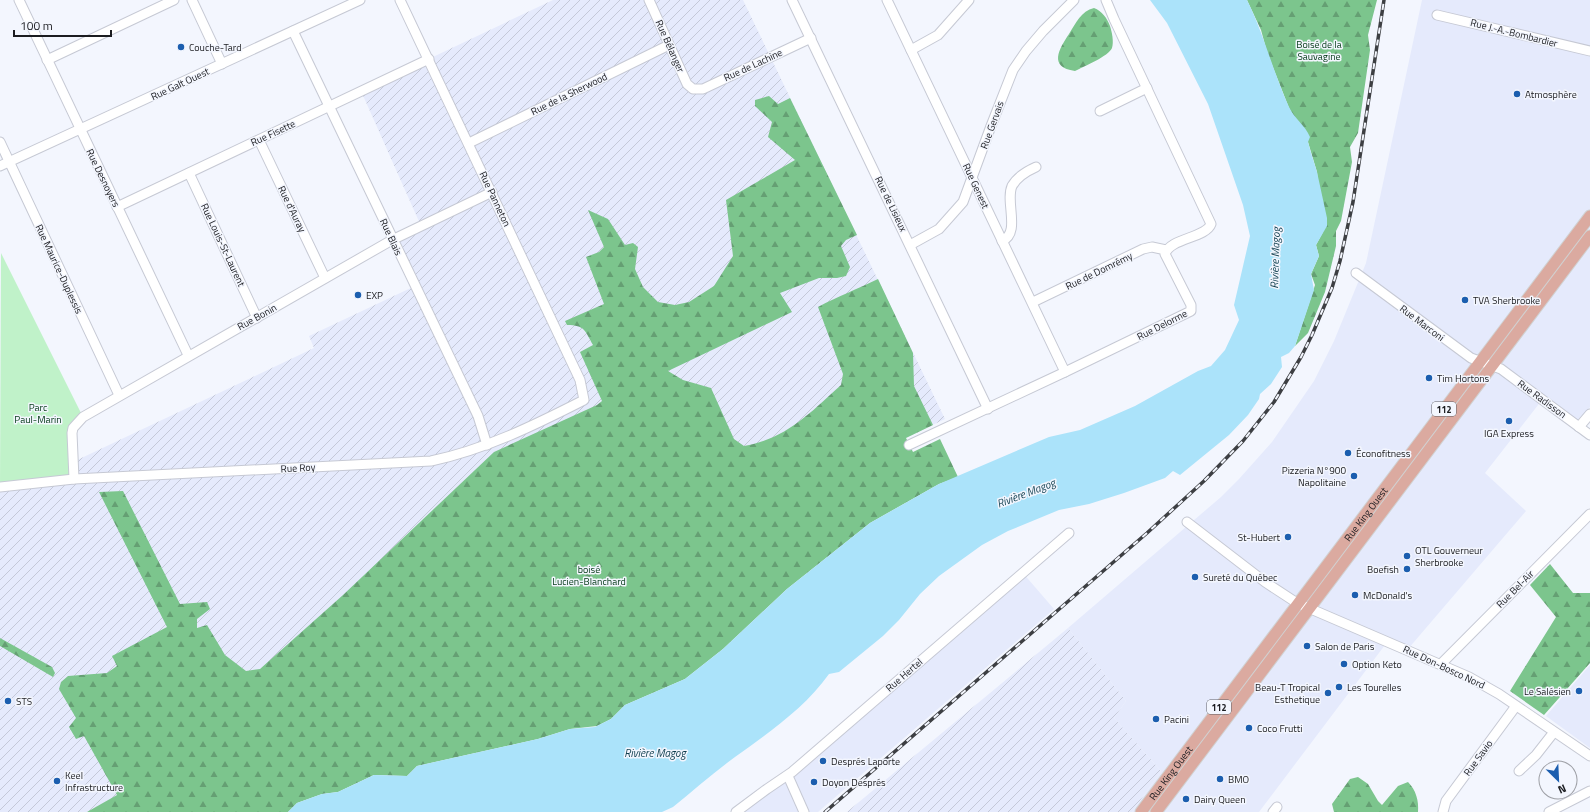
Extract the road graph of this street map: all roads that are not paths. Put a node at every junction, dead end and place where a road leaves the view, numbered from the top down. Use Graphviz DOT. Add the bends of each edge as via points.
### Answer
graph roads {
  1 [pos="18,0"];
  2 [pos="174,0"];
  3 [pos="192,0"];
  4 [pos="360,0"];
  5 [pos="400,0"];
  6 [pos="649,0"];
  7 [pos="792,0"];
  8 [pos="886,0"];
  9 [pos="969,0"];
  10 [pos="1074,0"];
  11 [pos="1106,0"];
  12 [pos="1437,15"];
  13 [pos="293,31"];
  14 [pos="811,38"];
  15 [pos="669,45"];
  16 [pos="911,50"];
  17 [pos="1590,51"];
  18 [pos="429,59"];
  19 [pos="47,60"];
  20 [pos="222,64"];
  21 [pos="1147,88"];
  22 [pos="694,89"];
  23 [pos="331,106"];
  24 [pos="1100,111"];
  25 [pos="80,130"];
  26 [pos="259,140"];
  27 [pos="0,142"];
  28 [pos="469,144"];
  29 [pos="10,162"];
  30 [pos="0,166"];
  31 [pos="1036,167"];
  32 [pos="189,173"];
  33 [pos="973,179"];
  34 [pos="492,192"];
  35 [pos="117,207"];
  36 [pos="1590,216"];
  37 [pos="1590,236"];
  38 [pos="392,240"];
  39 [pos="1002,241"];
  40 [pos="910,245"];
  41 [pos="1166,250"];
  42 [pos="1356,273"];
  43 [pos="325,278"];
  44 [pos="1032,302"];
  45 [pos="257,318"];
  46 [pos="188,355"];
  47 [pos="1479,362"];
  48 [pos="1492,365"];
  49 [pos="1065,372"];
  50 [pos="119,395"];
  51 [pos="584,400"];
  52 [pos="988,409"];
  53 [pos="1590,414"];
  54 [pos="1579,427"];
  55 [pos="1590,435"];
  56 [pos="487,445"];
  57 [pos="908,445"];
  58 [pos="74,479"];
  59 [pos="0,487"];
  60 [pos="1590,514"];
  61 [pos="1187,522"];
  62 [pos="1069,533"];
  63 [pos="1297,603"];
  64 [pos="1309,608"];
  65 [pos="1441,664"];
  66 [pos="1516,706"];
  67 [pos="1554,732"];
  68 [pos="1590,756"];
  69 [pos="1519,771"];
  70 [pos="788,776"];
  71 [pos="1590,791"];
  72 [pos="736,812"];
  73 [pos="804,812"];
  74 [pos="1141,812"];
  75 [pos="1156,812"];
  76 [pos="1443,812"];
  77 [pos="1550,812"];
  1 -- 19 [label="street, Rue Desnoyers"];
  2 -- 19 [label="street"];
  3 -- 20 [label="street"];
  4 -- 13 [label="street, Rue Galt Ouest"];
  5 -- 18 [label="street, Rue Panneton"];
  6 -- 15 [label="street, Rue Bélanger"];
  7 -- 14 [label="street, Rue de Lisieux"];
  8 -- 16 [label="street, Rue Genest"];
  9 -- 16 [label="street" via="938,35"];
  10 -- 33 [label="street, Rue Gervais" via="1043,30 1013,70 990,126"];
  11 -- 21 [label="street"];
  12 -- 17 [label="street, Rue J.-A.-Bombardier"];
  13 -- 20 [label="street, Rue Galt Ouest"];
  13 -- 23 [label="street, Rue Blais"];
  14 -- 22 [label="street, Rue de Lachine" via="703,89"];
  14 -- 40 [label="street, Rue de Lisieux"];
  15 -- 22 [label="street, Rue Bélanger" via="687,84"];
  15 -- 28 [label="street, Rue de la Sherwood"];
  16 -- 33 [label="street, Rue Genest"];
  18 -- 23 [label="street, Rue Fisette"];
  18 -- 28 [label="street, Rue Panneton"];
  19 -- 25 [label="street, Rue Desnoyers"];
  20 -- 25 [label="street, Rue Galt Ouest"];
  21 -- 24 [label="street"];
  21 -- 41 [label="street" via="1211,224 1207,230"];
  23 -- 26 [label="street, Rue Fisette"];
  23 -- 38 [label="street, Rue Blais"];
  25 -- 29 [label="street, Rue Galt Ouest"];
  25 -- 35 [label="street, Rue Desnoyers"];
  26 -- 32 [label="street, Rue Fisette"];
  26 -- 43 [label="street, Rue d'Auray"];
  27 -- 29 [label="street, Rue Maurice-Duplessis"];
  28 -- 34 [label="street, Rue Panneton"];
  29 -- 30 [label="street, Rue Galt Ouest"];
  29 -- 50 [label="street, Rue Maurice-Duplessis"];
  31 -- 39 [label="street" via="1012,185 1011,232 1007,239"];
  32 -- 35 [label="street, Rue Fisette"];
  32 -- 45 [label="street, Rue Louis-St-Laurent"];
  33 -- 39 [label="street, Rue Genest"];
  33 -- 40 [label="street, Rue Gervais" via="964,202 949,220 934,232"];
  34 -- 38 [label="street, Rue Bonin"];
  34 -- 51 [label="street, Rue Panneton" via="580,380"];
  35 -- 46 [label="street, Rue Desnoyers"];
  36 -- 47 [label="main road, Rue King Ouest / 112"];
  37 -- 48 [label="main road, Rue King Ouest / 112"];
  38 -- 43 [label="street, Rue Bonin"];
  38 -- 56 [label="street, Rue Blais" via="478,416"];
  39 -- 44 [label="street, Rue Genest"];
  40 -- 52 [label="street, Rue de Lisieux"];
  41 -- 44 [label="street, Rue de Domrémy" via="1152,247 1143,249"];
  41 -- 49 [label="street, Rue Delorme" via="1167,258 1191,305 1191,311"];
  42 -- 47 [label="street, Rue Marconi"];
  43 -- 45 [label="street, Rue Bonin"];
  44 -- 49 [label="street, Rue Genest"];
  45 -- 46 [label="street, Rue Bonin"];
  46 -- 50 [label="street, Rue Bonin"];
  47 -- 48 [label="street, Rue Marconi"];
  47 -- 63 [label="main road, Rue King Ouest / 112"];
  48 -- 54 [label="street, Rue Radisson"];
  48 -- 64 [label="main road, Rue King Ouest / 112"];
  49 -- 52 [label="street, Rue Delorme"];
  50 -- 58 [label="street, Rue Bonin" via="83,417 73,428"];
  51 -- 56 [label="street, Rue Roy"];
  52 -- 57 [label="street, Rue Delorme"];
  53 -- 54 [label="street"];
  54 -- 55 [label="street, Rue Radisson"];
  56 -- 58 [label="street, Rue Roy" via="459,455 430,460"];
  58 -- 59 [label="street, Rue Roy"];
  60 -- 65 [label="street, Rue Bel-Air"];
  61 -- 63 [label="street, Rue Don-Bosco Nord" via="1264,582"];
  62 -- 70 [label="street, Rue Hertel"];
  63 -- 64 [label="street, Rue Don-Bosco Nord"];
  63 -- 74 [label="main road, Rue King Ouest / 112"];
  64 -- 65 [label="street, Rue Don-Bosco Nord"];
  64 -- 75 [label="main road, Rue King Ouest / 112"];
  65 -- 66 [label="street, Rue Don-Bosco Nord" via="1484,685"];
  66 -- 67 [label="street, Rue Don-Bosco Nord"];
  66 -- 76 [label="street, Rue Savio" via="1446,801"];
  67 -- 68 [label="street, Rue Don-Bosco Nord"];
  67 -- 69 [label="street"];
  70 -- 72 [label="street, Rue Hertel"];
  70 -- 73 [label="street"];
  71 -- 77 [label="street"];
}
